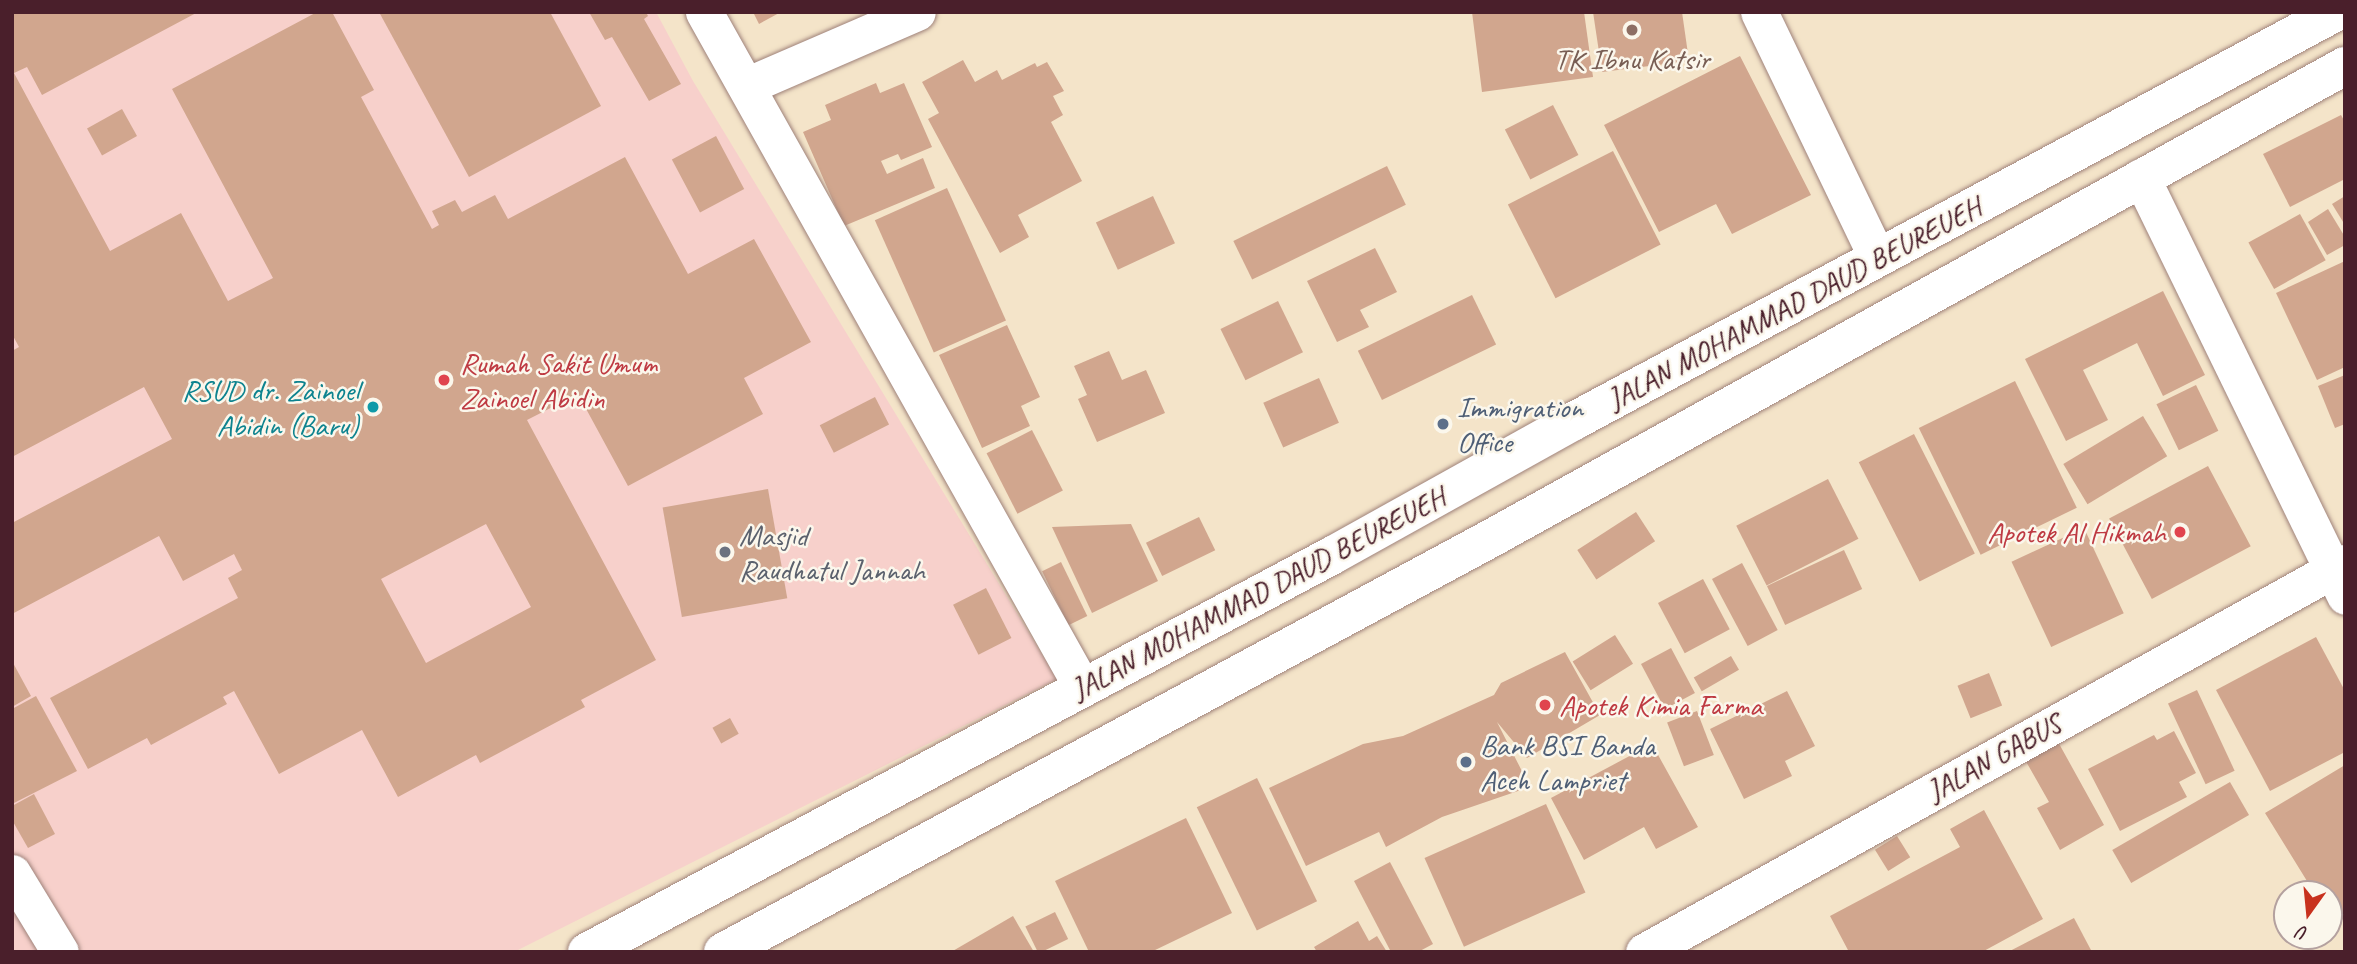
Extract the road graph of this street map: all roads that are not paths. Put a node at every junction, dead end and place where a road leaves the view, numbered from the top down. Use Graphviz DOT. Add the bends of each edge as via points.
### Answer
graph roads {
  1 [pos="704,12"];
  2 [pos="917,12"];
  3 [pos="1759,12"];
  4 [pos="2336,12"];
  5 [pos="2345,66"];
  6 [pos="746,86"];
  7 [pos="2141,177"];
  8 [pos="1877,257"];
  9 [pos="2340,577"];
  10 [pos="1082,687"];
  11 [pos="12,873"];
  12 [pos="60,952"];
  13 [pos="587,952"];
  14 [pos="723,952"];
  15 [pos="1644,952"];
  1 -- 6 [label="street"];
  2 -- 6 [label="street"];
  3 -- 8 [label="street"];
  4 -- 8 [label="highway, JALAN MOHAMMAD DAUD BEUREUEH"];
  5 -- 7 [label="highway, JALAN MOHAMMAD DAUD BEUREUEH"];
  6 -- 10 [label="street"];
  7 -- 9 [label="street"];
  7 -- 14 [label="highway, JALAN MOHAMMAD DAUD BEUREUEH" via="1497,535"];
  8 -- 10 [label="highway, JALAN MOHAMMAD DAUD BEUREUEH"];
  9 -- 15 [label="street, JALAN GABUS"];
  10 -- 13 [label="highway, JALAN MOHAMMAD DAUD BEUREUEH"];
  11 -- 12 [label="street"];
}
